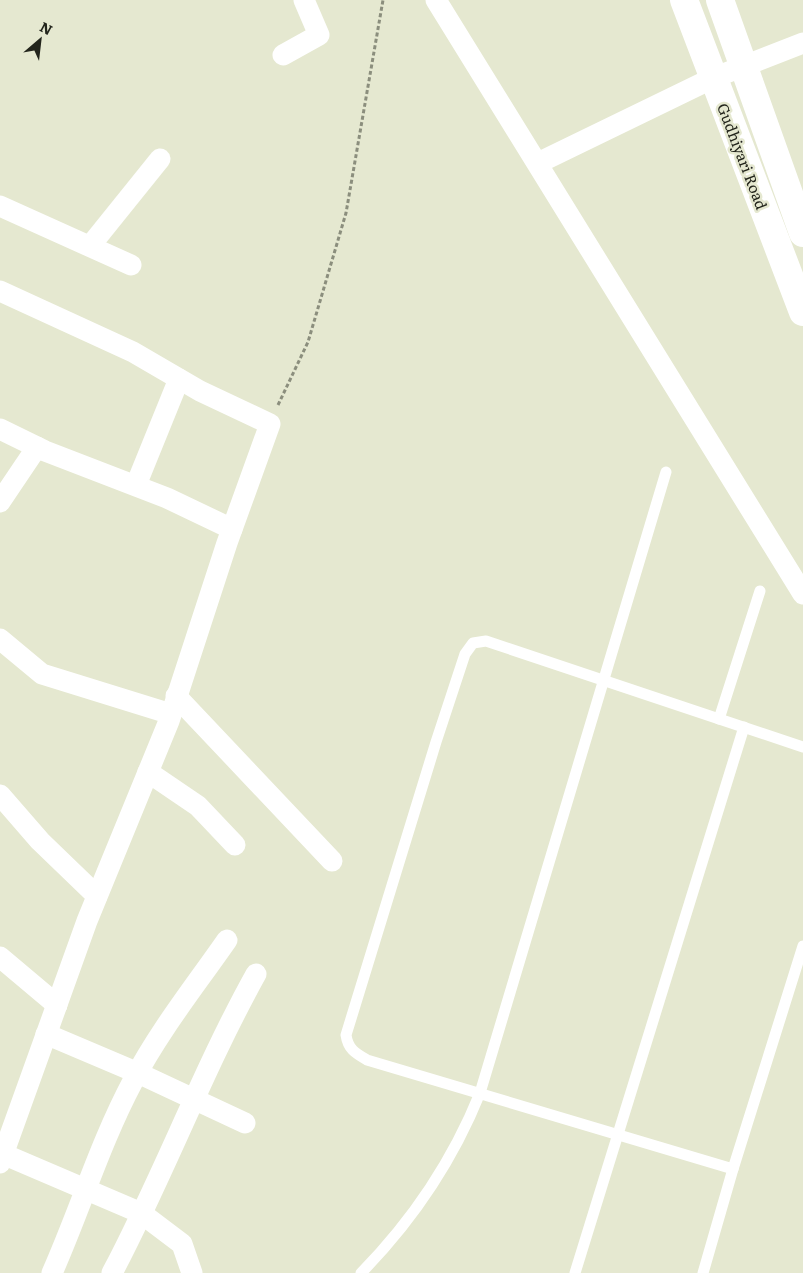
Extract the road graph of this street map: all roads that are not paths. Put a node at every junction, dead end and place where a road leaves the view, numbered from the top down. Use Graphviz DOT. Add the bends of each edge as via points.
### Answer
graph roads {
  1 [pos="304,0"];
  2 [pos="436,0"];
  3 [pos="684,0"];
  4 [pos="720,0"];
  5 [pos="803,43"];
  6 [pos="283,55"];
  7 [pos="743,66"];
  8 [pos="713,78"];
  9 [pos="160,159"];
  10 [pos="538,163"];
  11 [pos="0,206"];
  12 [pos="803,233"];
  13 [pos="90,246"];
  14 [pos="131,264"];
  15 [pos="0,291"];
  16 [pos="803,312"];
  17 [pos="179,379"];
  18 [pos="0,430"];
  19 [pos="37,447"];
  20 [pos="666,472"];
  21 [pos="136,485"];
  22 [pos="0,502"];
  23 [pos="232,529"];
  24 [pos="760,591"];
  25 [pos="803,594"];
  26 [pos="2,643"];
  27 [pos="603,682"];
  28 [pos="174,705"];
  29 [pos="719,719"];
  30 [pos="744,728"];
  31 [pos="803,746"];
  32 [pos="148,772"];
  33 [pos="0,795"];
  34 [pos="235,845"];
  35 [pos="332,861"];
  36 [pos="98,896"];
  37 [pos="228,940"];
  38 [pos="803,946"];
  39 [pos="0,957"];
  40 [pos="256,974"];
  41 [pos="58,1005"];
  42 [pos="46,1034"];
  43 [pos="138,1073"];
  44 [pos="480,1093"];
  45 [pos="193,1098"];
  46 [pos="245,1123"];
  47 [pos="6,1128"];
  48 [pos="617,1136"];
  49 [pos="2,1158"];
  50 [pos="733,1169"];
  51 [pos="85,1189"];
  52 [pos="141,1214"];
  53 [pos="52,1273"];
  54 [pos="112,1273"];
  55 [pos="192,1273"];
  56 [pos="361,1273"];
  57 [pos="575,1273"];
  58 [pos="703,1273"];
  1 -- 6 [label="street" via="319,35"];
  2 -- 10 [label="street"];
  3 -- 8 [label="street, Gudhiyari Road"];
  4 -- 7 [label="street, Gudhiyari Road"];
  5 -- 7 [label="street"];
  7 -- 8 [label="street"];
  7 -- 12 [label="street, Gudhiyari Road"];
  8 -- 10 [label="street"];
  8 -- 16 [label="street, Gudhiyari Road"];
  9 -- 13 [label="street"];
  10 -- 25 [label="street"];
  11 -- 13 [label="street"];
  13 -- 14 [label="street"];
  15 -- 17 [label="street" via="133,352"];
  17 -- 21 [label="street"];
  17 -- 23 [label="street" via="270,424"];
  18 -- 19 [label="street"];
  19 -- 21 [label="street"];
  19 -- 22 [label="street"];
  20 -- 27 [label="lane"];
  21 -- 23 [label="street"];
  23 -- 28 [label="street"];
  24 -- 29 [label="lane"];
  26 -- 28 [label="street" via="42,674"];
  27 -- 29 [label="lane"];
  27 -- 44 [label="lane"];
  27 -- 44 [label="lane" via="486,641 473,643 465,654 346,1036 348,1046 367,1060"];
  28 -- 32 [label="street"];
  28 -- 35 [label="street"];
  29 -- 30 [label="lane"];
  30 -- 31 [label="lane"];
  30 -- 48 [label="lane"];
  32 -- 34 [label="street" via="198,806"];
  32 -- 36 [label="street"];
  33 -- 36 [label="street" via="40,840"];
  36 -- 41 [label="street"];
  37 -- 43 [label="street" via="174,1014"];
  38 -- 50 [label="lane"];
  39 -- 41 [label="street"];
  40 -- 45 [label="street"];
  41 -- 42 [label="street"];
  42 -- 43 [label="street"];
  42 -- 47 [label="street"];
  43 -- 45 [label="street"];
  43 -- 51 [label="street" via="111,1125"];
  44 -- 48 [label="lane"];
  44 -- 56 [label="lane" via="465,1129 429,1190"];
  45 -- 46 [label="street"];
  45 -- 52 [label="street"];
  47 -- 49 [label="street"];
  48 -- 50 [label="lane"];
  48 -- 57 [label="lane"];
  49 -- 51 [label="street"];
  50 -- 58 [label="lane"];
  51 -- 52 [label="street"];
  51 -- 53 [label="street"];
  52 -- 54 [label="street"];
  52 -- 55 [label="street" via="182,1244"];
}
